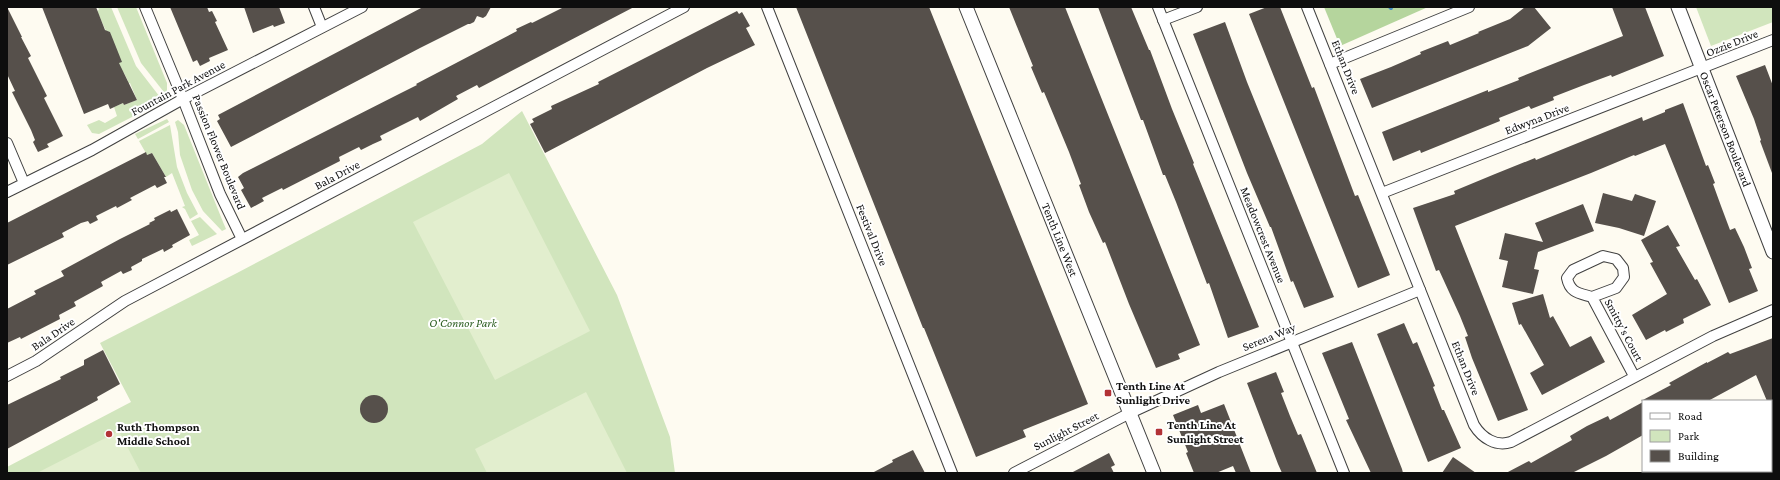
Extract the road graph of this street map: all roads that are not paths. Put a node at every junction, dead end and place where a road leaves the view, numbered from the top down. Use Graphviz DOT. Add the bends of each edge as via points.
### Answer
graph roads {
  1 [pos="145,7"];
  2 [pos="314,7"];
  3 [pos="362,7"];
  4 [pos="684,7"];
  5 [pos="767,7"];
  6 [pos="966,7"];
  7 [pos="1158,7"];
  8 [pos="1197,7"];
  9 [pos="1307,7"];
  10 [pos="1469,7"];
  11 [pos="1678,7"];
  12 [pos="1163,20"];
  13 [pos="322,27"];
  14 [pos="1773,40"];
  15 [pos="1330,64"];
  16 [pos="1701,69"];
  17 [pos="183,99"];
  18 [pos="7,142"];
  19 [pos="24,183"];
  20 [pos="7,192"];
  21 [pos="1382,193"];
  22 [pos="242,239"];
  23 [pos="1773,252"];
  24 [pos="1420,290"];
  25 [pos="1592,297"];
  26 [pos="1773,310"];
  27 [pos="1292,341"];
  28 [pos="7,376"];
  29 [pos="1634,376"];
  30 [pos="1130,413"];
  31 [pos="952,473"];
  32 [pos="1014,473"];
  33 [pos="1154,473"];
  34 [pos="1344,473"];
  1 -- 17 [label="street, Passion Flower Boulevard"];
  2 -- 13 [label="street"];
  3 -- 13 [label="street, Fountain Park Avenue"];
  4 -- 22 [label="street, Bala Drive"];
  5 -- 31 [label="street, Festival Drive"];
  6 -- 30 [label="street, Tenth Line West"];
  7 -- 12 [label="street, Meadowcrest Avenue"];
  8 -- 12 [label="street"];
  9 -- 15 [label="street, Ethan Drive"];
  10 -- 15 [label="street"];
  11 -- 16 [label="street, Oscar Peterson Boulevard"];
  12 -- 27 [label="street, Meadowcrest Avenue"];
  13 -- 17 [label="street, Fountain Park Avenue"];
  14 -- 16 [label="street, Ozzie Drive"];
  15 -- 21 [label="street, Ethan Drive"];
  16 -- 21 [label="street, Edwyna Drive"];
  16 -- 23 [label="street, Oscar Peterson Boulevard"];
  17 -- 19 [label="street, Fountain Park Avenue" via="92,150"];
  17 -- 22 [label="street, Passion Flower Boulevard" via="220,194"];
  18 -- 19 [label="street"];
  19 -- 20 [label="street, Fountain Park Avenue"];
  21 -- 24 [label="street, Ethan Drive"];
  22 -- 28 [label="street, Bala Drive" via="125,302 36,361"];
  24 -- 27 [label="street, Serena Way"];
  24 -- 29 [label="street, Ethan Drive" via="1474,425 1481,435 1495,442 1511,442"];
  25 -- 25 [label="street, Smitty's Court" via="1616,288 1624,277 1623,268 1616,259 1603,256 1573,270 1568,278 1569,285 1574,292"];
  25 -- 29 [label="street, Smitty's Court"];
  26 -- 29 [label="street, Ethan Drive" via="1713,336"];
  27 -- 30 [label="street, Serena Way"];
  27 -- 34 [label="street, Meadowcrest Avenue"];
  30 -- 32 [label="street, Sunlight Street"];
  30 -- 33 [label="street, Tenth Line West"];
}
